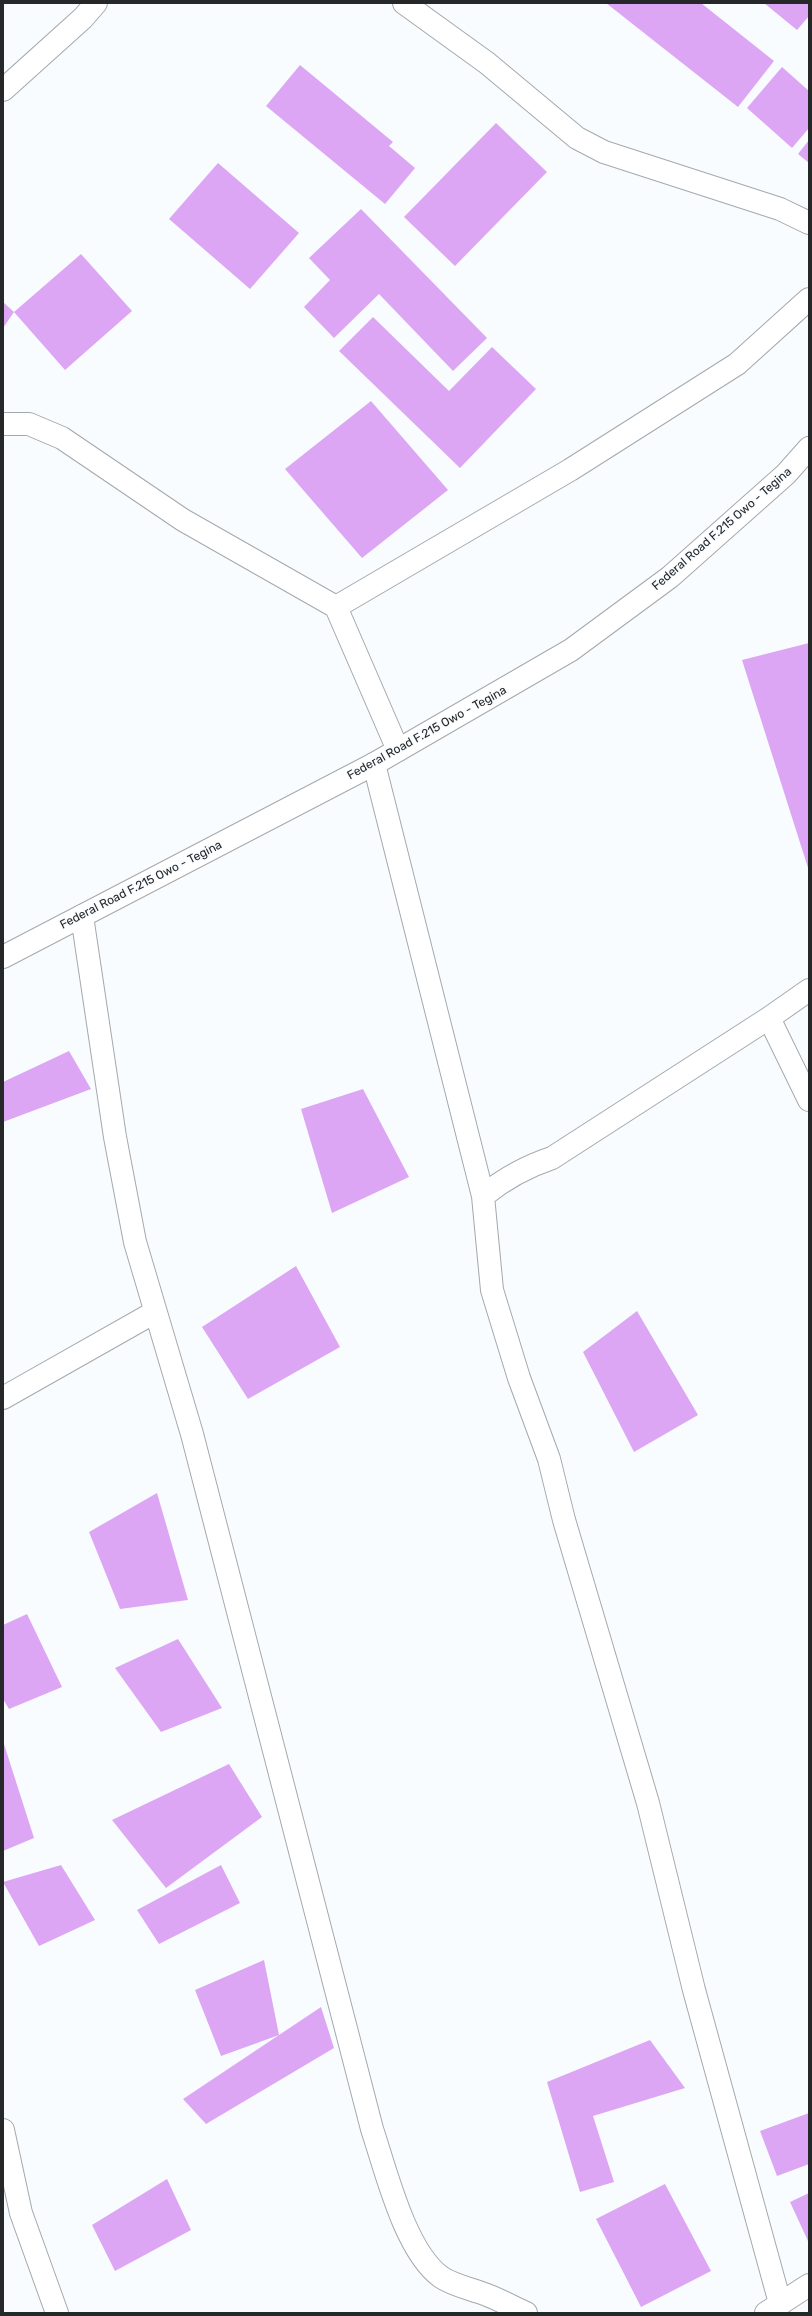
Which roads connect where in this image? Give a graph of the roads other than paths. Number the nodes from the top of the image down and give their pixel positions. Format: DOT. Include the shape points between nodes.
graph roads {
  1 [pos="96,3"];
  2 [pos="404,3"];
  3 [pos="3,90"];
  4 [pos="809,223"];
  5 [pos="809,299"];
  6 [pos="3,424"];
  7 [pos="809,448"];
  8 [pos="336,606"];
  9 [pos="398,750"];
  10 [pos="374,764"];
  11 [pos="82,916"];
  12 [pos="3,957"];
  13 [pos="809,990"];
  14 [pos="769,1018"];
  15 [pos="809,1100"];
  16 [pos="483,1196"];
  17 [pos="155,1312"];
  18 [pos="3,1398"];
  19 [pos="3,2130"];
  20 [pos="809,2285"];
  21 [pos="773,2308"];
  22 [pos="57,2313"];
  23 [pos="526,2313"];
  1 -- 3 [label="street" via="83,18"];
  2 -- 4 [label="street" via="486,63 577,138 604,152 780,209"];
  5 -- 8 [label="street" via="737,364 570,470"];
  6 -- 8 [label="street" via="29,424 62,438 183,520"];
  7 -- 9 [label="street, Federal Road F.215 Owo - Tegina" via="786,474 670,577 608,623 571,650"];
  8 -- 9 [label="street"];
  9 -- 10 [label="street, Federal Road F.215 Owo - Tegina"];
  10 -- 11 [label="street, Federal Road F.215 Owo - Tegina"];
  10 -- 16 [label="street"];
  11 -- 12 [label="street, Federal Road F.215 Owo - Tegina"];
  11 -- 17 [label="street" via="115,1137 135,1242"];
  13 -- 14 [label="street"];
  14 -- 15 [label="street"];
  14 -- 16 [label="street" via="552,1158 520,1170"];
  16 -- 21 [label="street" via="492,1290 519,1378 548,1459 648,1803"];
  17 -- 18 [label="street"];
  17 -- 23 [label="street" via="192,1434 372,2129 399,2209 412,2240 427,2265 437,2274"];
  19 -- 22 [label="street" via="20,2213"];
  20 -- 21 [label="street"];
}
